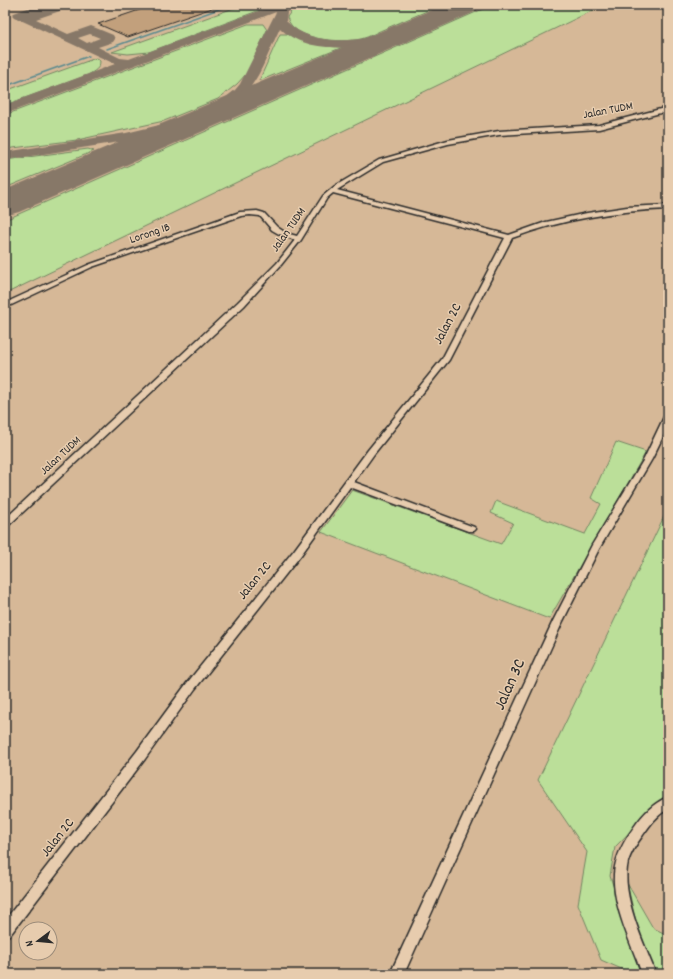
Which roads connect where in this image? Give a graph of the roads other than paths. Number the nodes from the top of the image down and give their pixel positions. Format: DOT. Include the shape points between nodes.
graph roads {
  1 [pos="668,110"];
  2 [pos="332,191"];
  3 [pos="668,207"];
  4 [pos="509,237"];
  5 [pos="299,239"];
  6 [pos="5,306"];
  7 [pos="668,417"];
  8 [pos="348,483"];
  9 [pos="6,525"];
  10 [pos="471,529"];
  11 [pos="668,803"];
  12 [pos="5,930"];
  13 [pos="397,974"];
  14 [pos="649,974"];
  1 -- 2 [label="street, Jalan TUDM" via="607,126 499,133 442,144 381,161"];
  2 -- 4 [label="street"];
  2 -- 5 [label="street, Jalan TUDM" via="325,197"];
  3 -- 4 [label="street" via="622,208 593,213"];
  4 -- 8 [label="street, Jalan 2C" via="445,360"];
  5 -- 6 [label="street, Lorong 1B" via="280,232 260,213 240,214 90,266"];
  5 -- 9 [label="street, Jalan TUDM" via="241,304"];
  7 -- 13 [label="street, Jalan 3C" via="648,459 595,548 558,621"];
  8 -- 10 [label="street"];
  8 -- 12 [label="street, Jalan 2C" via="293,558 191,686 141,755"];
  11 -- 14 [label="street" via="652,813 631,839 620,866 620,887 624,904"];
}
